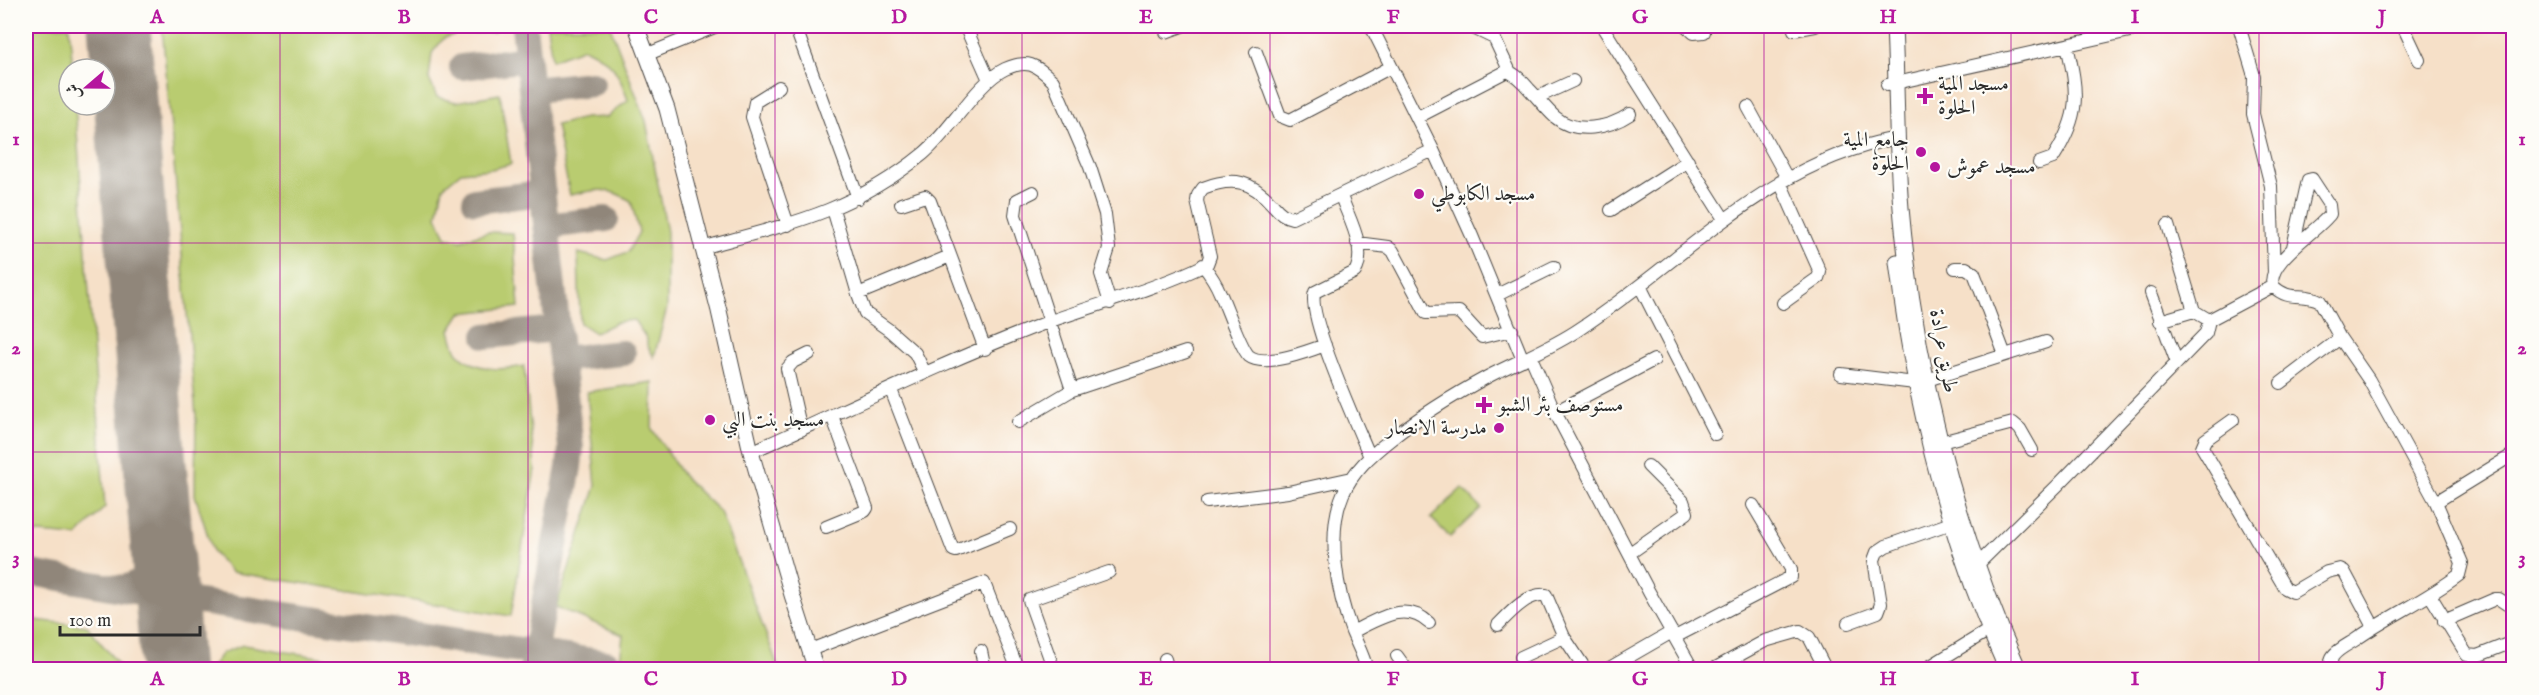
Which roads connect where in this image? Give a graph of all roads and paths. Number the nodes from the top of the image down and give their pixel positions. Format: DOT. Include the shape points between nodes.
graph roads {
  1 [pos="636,26"];
  2 [pos="717,26"];
  3 [pos="795,26"];
  4 [pos="965,26"];
  5 [pos="1182,26"];
  6 [pos="1371,26"];
  7 [pos="1469,26"];
  8 [pos="1602,26"];
  9 [pos="1686,26"];
  10 [pos="1815,26"];
  11 [pos="1886,26"];
  12 [pos="1894,26"];
  13 [pos="2152,26"];
  14 [pos="2239,26"];
  15 [pos="2403,26"];
  16 [pos="1794,30"];
  17 [pos="1166,32"];
  18 [pos="1704,32"];
  19 [pos="2067,45"];
  20 [pos="1256,52"];
  21 [pos="648,54"];
  22 [pos="2419,60"];
  23 [pos="1391,67"];
  24 [pos="1510,72"];
  25 [pos="989,80"];
  26 [pos="1573,81"];
  27 [pos="1892,84"];
  28 [pos="779,87"];
  29 [pos="1538,97"];
  30 [pos="1748,107"];
  31 [pos="1630,114"];
  32 [pos="1418,117"];
  33 [pos="1893,139"];
  34 [pos="1433,150"];
  35 [pos="1688,161"];
  36 [pos="2039,163"];
  37 [pos="1784,180"];
  38 [pos="1033,192"];
  39 [pos="1341,196"];
  40 [pos="858,198"];
  41 [pos="901,204"];
  42 [pos="833,209"];
  43 [pos="1611,210"];
  44 [pos="1724,219"];
  45 [pos="788,225"];
  46 [pos="2168,225"];
  47 [pos="1357,243"];
  48 [pos="701,248"];
  49 [pos="2293,248"];
  50 [pos="950,256"];
  51 [pos="1203,266"];
  52 [pos="1554,267"];
  53 [pos="1955,268"];
  54 [pos="2274,273"];
  55 [pos="1640,286"];
  56 [pos="2273,286"];
  57 [pos="2151,293"];
  58 [pos="858,294"];
  59 [pos="1497,295"];
  60 [pos="1110,303"];
  61 [pos="1783,303"];
  62 [pos="2194,310"];
  63 [pos="2209,320"];
  64 [pos="2160,321"];
  65 [pos="1049,322"];
  66 [pos="1512,330"];
  67 [pos="2340,338"];
  68 [pos="2046,342"];
  69 [pos="1325,345"];
  70 [pos="984,349"];
  71 [pos="1186,352"];
  72 [pos="809,354"];
  73 [pos="2005,355"];
  74 [pos="1527,359"];
  75 [pos="1654,360"];
  76 [pos="2177,363"];
  77 [pos="925,373"];
  78 [pos="1841,374"];
  79 [pos="1921,382"];
  80 [pos="2281,383"];
  81 [pos="891,390"];
  82 [pos="1072,390"];
  83 [pos="1555,412"];
  84 [pos="832,416"];
  85 [pos="2233,420"];
  86 [pos="1018,422"];
  87 [pos="801,430"];
  88 [pos="1715,434"];
  89 [pos="1941,442"];
  90 [pos="2032,450"];
  91 [pos="752,452"];
  92 [pos="2514,454"];
  93 [pos="1370,458"];
  94 [pos="1648,465"];
  95 [pos="1352,478"];
  96 [pos="1207,502"];
  97 [pos="2436,502"];
  98 [pos="1753,504"];
  99 [pos="1951,523"];
  100 [pos="826,527"];
  101 [pos="1010,529"];
  102 [pos="1630,553"];
  103 [pos="1978,564"];
  104 [pos="1109,572"];
  105 [pos="2430,595"];
  106 [pos="2514,609"];
  107 [pos="2445,621"];
  108 [pos="1430,623"];
  109 [pos="1848,623"];
  110 [pos="1498,625"];
  111 [pos="2374,627"];
  112 [pos="1989,630"];
  113 [pos="1352,632"];
  114 [pos="1673,634"];
  115 [pos="1564,637"];
  116 [pos="2505,645"];
  117 [pos="810,650"];
  118 [pos="981,651"];
  119 [pos="1397,656"];
  120 [pos="1521,657"];
  121 [pos="1825,668"];
  122 [pos="816,669"];
  123 [pos="985,669"];
  124 [pos="1018,669"];
  125 [pos="1054,669"];
  126 [pos="1367,669"];
  127 [pos="1407,669"];
  128 [pos="1586,669"];
  129 [pos="1606,669"];
  130 [pos="1693,669"];
  131 [pos="1712,669"];
  132 [pos="1924,669"];
  133 [pos="2007,669"];
  134 [pos="2019,669"];
  135 [pos="2332,669"];
  1 -- 21 [label="main road"];
  2 -- 21 [label="street"];
  3 -- 40 [label="street"];
  4 -- 25 [label="street"];
  5 -- 17 [label="street"];
  6 -- 23 [label="street"];
  7 -- 24 [label="street" via="1494,38"];
  8 -- 35 [label="street"];
  9 -- 18 [label="street" via="1694,33"];
  10 -- 16 [label="street"];
  11 -- 27 [label="main road, طريق عرادة"];
  12 -- 27 [label="main road, طريق عرادة"];
  13 -- 19 [label="street"];
  14 -- 54 [label="street" via="2254,76 2253,114 2271,186"];
  15 -- 22 [label="street"];
  19 -- 27 [label="street"];
  19 -- 36 [label="street" via="2076,84 2074,111 2053,158"];
  20 -- 23 [label="street" via="1280,116 1290,120"];
  21 -- 48 [label="main road" via="667,109"];
  23 -- 32 [label="street"];
  24 -- 29 [label="street"];
  24 -- 32 [label="street"];
  25 -- 40 [label="street" via="924,154"];
  25 -- 60 [label="street" via="1004,69 1028,63 1053,81 1090,167 1105,214 1109,248 1101,274"];
  26 -- 29 [label="street"];
  27 -- 33 [label="main road, طريق عرادة"];
  28 -- 45 [label="street" via="755,102 752,117"];
  29 -- 31 [label="street" via="1555,117 1572,126 1595,127"];
  30 -- 37 [label="street"];
  32 -- 34 [label="street"];
  33 -- 37 [label="street" via="1826,159"];
  33 -- 79 [label="main road, طريق عرادة" via="1894,232"];
  34 -- 39 [label="street"];
  34 -- 59 [label="street"];
  35 -- 43 [label="street"];
  35 -- 44 [label="street"];
  37 -- 44 [label="street"];
  37 -- 61 [label="street" via="1820,275"];
  38 -- 65 [label="street" via="1017,200 1014,208"];
  39 -- 47 [label="street"];
  39 -- 51 [label="street" via="1289,218 1248,183 1203,188 1197,201 1210,259"];
  40 -- 42 [label="street"];
  41 -- 50 [label="street" via="927,197"];
  42 -- 45 [label="street"];
  42 -- 58 [label="street"];
  44 -- 55 [label="street"];
  45 -- 48 [label="street"];
  46 -- 62 [label="street"];
  47 -- 66 [label="street" via="1393,251 1426,313 1460,312 1482,337"];
  47 -- 69 [label="street" via="1361,258 1355,272 1315,292 1313,297"];
  48 -- 91 [label="main road"];
  49 -- 49 [label="street" via="2330,214 2330,205 2312,178 2307,184"];
  49 -- 54 [label="street"];
  50 -- 58 [label="street"];
  50 -- 70 [label="street"];
  51 -- 60 [label="street"];
  51 -- 69 [label="street" via="1220,291 1250,356 1277,358"];
  52 -- 59 [label="street"];
  53 -- 73 [label="street" via="1974,273"];
  54 -- 56 [label="street"];
  55 -- 74 [label="street"];
  55 -- 88 [label="street"];
  56 -- 63 [label="street"];
  56 -- 67 [label="street" via="2285,296 2320,301"];
  57 -- 64 [label="street"];
  58 -- 77 [label="street" via="865,313 915,354"];
  59 -- 66 [label="street"];
  60 -- 65 [label="street"];
  62 -- 63 [label="street"];
  62 -- 64 [label="street"];
  63 -- 76 [label="street" via="2206,333"];
  64 -- 76 [label="street"];
  65 -- 70 [label="street"];
  65 -- 82 [label="street"];
  66 -- 74 [label="street"];
  67 -- 80 [label="street"];
  67 -- 97 [label="street" via="2370,380"];
  68 -- 73 [label="street"];
  69 -- 93 [label="street"];
  70 -- 77 [label="street"];
  71 -- 82 [label="street"];
  72 -- 87 [label="street" via="787,369"];
  73 -- 79 [label="street"];
  74 -- 83 [label="street"];
  74 -- 93 [label="street" via="1430,410"];
  75 -- 83 [label="street"];
  76 -- 103 [label="street"];
  77 -- 81 [label="street"];
  78 -- 79 [label="street"];
  79 -- 89 [label="main road, طريق عرادة"];
  79 -- 99 [label="main road, طريق عرادة" via="1934,465"];
  81 -- 84 [label="street"];
  81 -- 101 [label="street" via="953,550"];
  82 -- 86 [label="street"];
  83 -- 102 [label="street"];
  84 -- 87 [label="street"];
  84 -- 100 [label="street" via="867,508"];
  85 -- 111 [label="street" via="2205,440 2202,447 2285,588 2293,592 2327,572 2340,569"];
  87 -- 91 [label="street"];
  89 -- 90 [label="street" via="2013,423"];
  89 -- 103 [label="main road, طريق عرادة"];
  91 -- 117 [label="main road"];
  92 -- 97 [label="street"];
  93 -- 95 [label="street"];
  94 -- 102 [label="street" via="1683,501 1687,513"];
  95 -- 96 [label="street" via="1288,492"];
  95 -- 113 [label="street" via="1340,501 1335,544 1340,593"];
  97 -- 105 [label="street" via="2462,570"];
  98 -- 114 [label="street" via="1791,569 1791,577"];
  99 -- 109 [label="street" via="1877,552 1874,560 1881,604 1878,612"];
  99 -- 112 [label="main road, طريق عرادة"];
  102 -- 114 [label="street"];
  103 -- 134 [label="main road, طريق عرادة"];
  104 -- 125 [label="street" via="1029,600"];
  105 -- 107 [label="street"];
  105 -- 111 [label="street"];
  106 -- 107 [label="street" via="2494,599"];
  107 -- 116 [label="street" via="2463,652 2472,657"];
  108 -- 113 [label="street" via="1414,612 1402,612"];
  110 -- 115 [label="street" via="1516,608 1543,594 1548,597"];
  111 -- 135 [label="street" via="2332,656"];
  112 -- 132 [label="street"];
  112 -- 133 [label="main road, طريق عرادة"];
  113 -- 126 [label="street"];
  114 -- 129 [label="street"];
  114 -- 130 [label="street"];
  115 -- 120 [label="street"];
  115 -- 128 [label="street"];
  117 -- 122 [label="main road"];
  117 -- 124 [label="street" via="984,583"];
  118 -- 123 [label="street"];
  119 -- 127 [label="street"];
  121 -- 131 [label="street" via="1809,637 1800,631 1765,641"];
}
